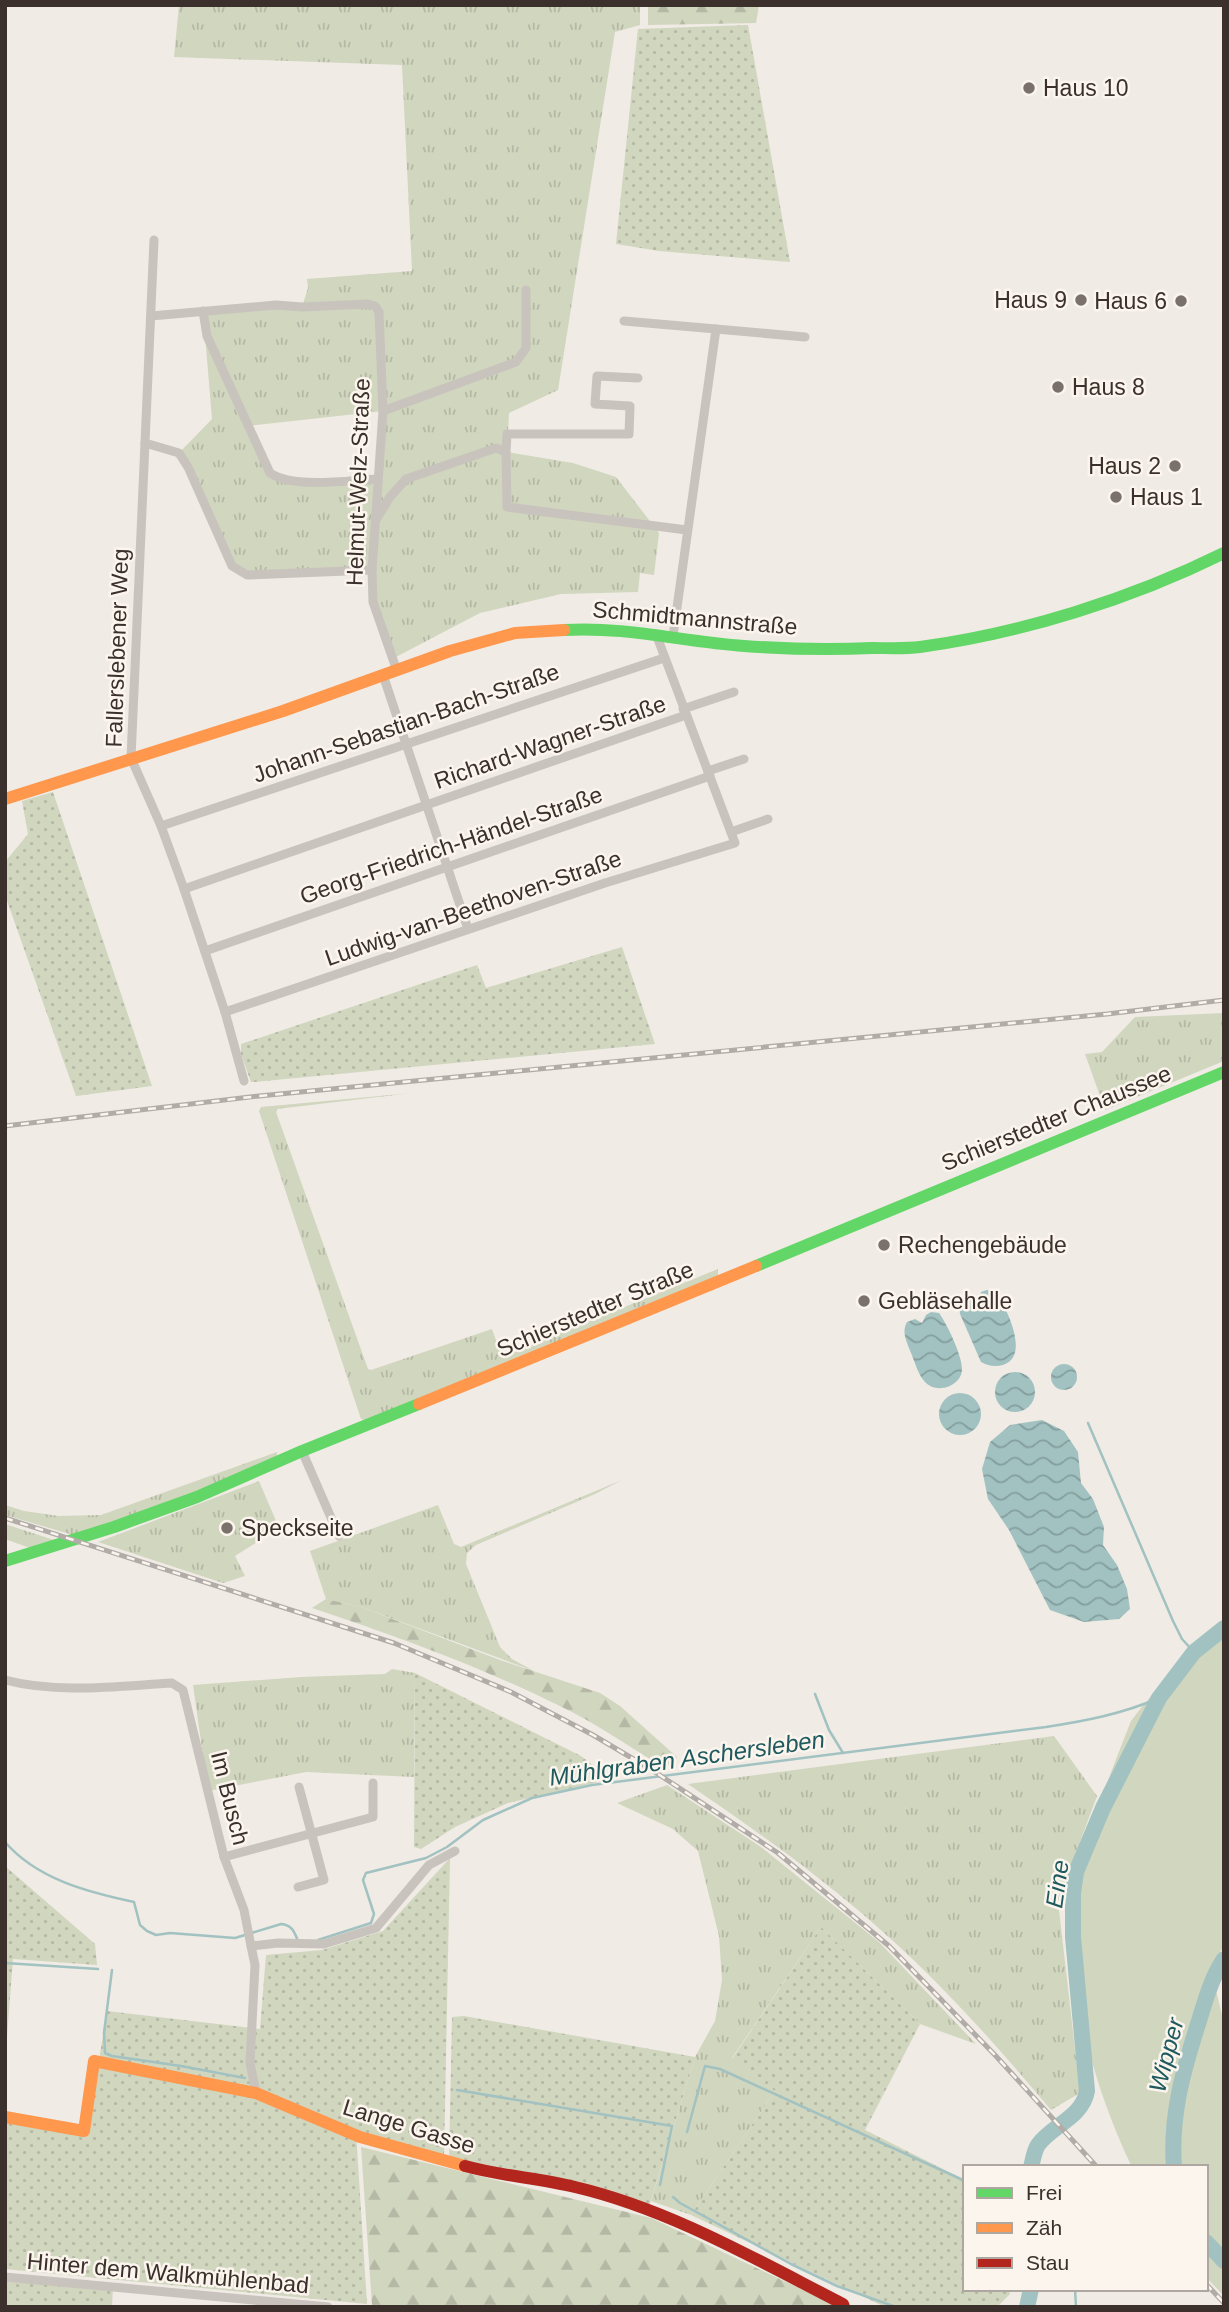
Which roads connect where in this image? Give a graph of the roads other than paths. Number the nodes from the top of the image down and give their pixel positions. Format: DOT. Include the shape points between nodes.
graph roads {
  1 [pos="154,240"];
  2 [pos="526,290"];
  3 [pos="203,311"];
  4 [pos="151,316"];
  5 [pos="624,321"];
  6 [pos="716,329"];
  7 [pos="805,337"];
  8 [pos="638,378"];
  9 [pos="383,411"];
  10 [pos="145,443"];
  11 [pos="506,452"];
  12 [pos="378,479"];
  13 [pos="375,523"];
  14 [pos="687,530"];
  15 [pos="1224,553"];
  16 [pos="372,570"];
  17 [pos="656,634"];
  18 [pos="673,636"];
  19 [pos="664,658"];
  20 [pos="397,671"];
  21 [pos="383,676"];
  22 [pos="734,692"];
  23 [pos="684,712"];
  24 [pos="405,743"];
  25 [pos="131,758"];
  26 [pos="744,759"];
  27 [pos="709,774"];
  28 [pos="5,799"];
  29 [pos="427,806"];
  30 [pos="768,819"];
  31 [pos="161,826"];
  32 [pos="731,832"];
  33 [pos="447,866"];
  34 [pos="184,889"];
  35 [pos="468,929"];
  36 [pos="205,951"];
  37 [pos="225,1012"];
  38 [pos="1224,1072"];
  39 [pos="244,1080"];
  40 [pos="904,1203"];
  41 [pos="302,1451"];
  42 [pos="339,1536"];
  43 [pos="5,1561"];
  44 [pos="5,1680"];
  45 [pos="373,1783"];
  46 [pos="299,1787"];
  47 [pos="312,1834"];
  48 [pos="456,1851"];
  49 [pos="224,1857"];
  50 [pos="298,1887"];
  51 [pos="250,1939"];
  52 [pos="256,2093"];
  53 [pos="5,2117"];
  54 [pos="5,2277"];
  55 [pos="843,2306"];
  56 [pos="328,2307"];
  1 -- 4 [label="street, Fallerslebener Weg"];
  2 -- 9 [label="street" via="526,348 516,362"];
  3 -- 4 [label="street, Helmut-Welz-Straße"];
  3 -- 9 [label="street, Helmut-Welz-Straße" via="276,305 375,306 379,312"];
  3 -- 12 [label="street" via="207,336 270,473 294,481"];
  4 -- 10 [label="street, Fallerslebener Weg"];
  5 -- 6 [label="street"];
  6 -- 7 [label="street"];
  6 -- 14 [label="street"];
  8 -- 11 [label="street" via="597,376 595,404 630,406 629,434 507,434"];
  9 -- 12 [label="street, Helmut-Welz-Straße"];
  10 -- 16 [label="street" via="179,453 232,566 247,575"];
  10 -- 25 [label="street, Fallerslebener Weg"];
  11 -- 13 [label="street" via="496,449 406,480"];
  11 -- 14 [label="street" via="507,507"];
  12 -- 13 [label="street, Helmut-Welz-Straße"];
  13 -- 16 [label="street, Helmut-Welz-Straße"];
  14 -- 18 [label="street"];
  15 -- 18 [label="street, Schmidtmannstraße" via="1173,578 1064,614 989,635 917,647 821,650 741,646"];
  16 -- 20 [label="street, Helmut-Welz-Straße" via="373,602"];
  17 -- 18 [label="street, Schmidtmannstraße"];
  17 -- 19 [label="street"];
  17 -- 20 [label="street, Schmidtmannstraße" via="592,628 516,633"];
  19 -- 23 [label="street"];
  19 -- 24 [label="street, Johann-Sebastian-Bach-Straße"];
  20 -- 21 [label="street, Schmidtmannstraße"];
  21 -- 24 [label="street, Richard-Wagner-Straße"];
  21 -- 25 [label="street, Schmidtmannstraße"];
  22 -- 23 [label="street, Richard-Wagner-Straße"];
  23 -- 27 [label="street"];
  23 -- 29 [label="street, Richard-Wagner-Straße"];
  24 -- 29 [label="street, Richard-Wagner-Straße"];
  24 -- 31 [label="street, Johann-Sebastian-Bach-Straße"];
  25 -- 28 [label="street, Schmidtmannstraße"];
  25 -- 31 [label="street, Fallerslebener Weg"];
  26 -- 27 [label="street, Georg-Friedrich-Händel-Straße"];
  27 -- 32 [label="street"];
  27 -- 33 [label="street, Georg-Friedrich-Händel-Straße"];
  29 -- 33 [label="street, Richard-Wagner-Straße"];
  29 -- 34 [label="street, Richard-Wagner-Straße"];
  30 -- 32 [label="street"];
  31 -- 34 [label="street, Fallerslebener Weg"];
  32 -- 35 [label="street, Ludwig-van-Beethoven-Straße" via="735,843"];
  33 -- 35 [label="street, Richard-Wagner-Straße"];
  33 -- 36 [label="street, Georg-Friedrich-Händel-Straße"];
  34 -- 36 [label="street, Fallerslebener Weg"];
  35 -- 37 [label="street, Ludwig-van-Beethoven-Straße"];
  36 -- 37 [label="street, Fallerslebener Weg"];
  37 -- 39 [label="street, Fallerslebener Weg"];
  38 -- 40 [label="street, Schierstedter Chaussee"];
  40 -- 41 [label="street, Schierstedter Straße"];
  41 -- 42 [label="street"];
  41 -- 43 [label="street, Schierstedter Straße" via="197,1497"];
  44 -- 49 [label="street, Im Busch" via="23,1685 92,1687 172,1683 183,1689"];
  45 -- 47 [label="street" via="373,1817"];
  46 -- 47 [label="street"];
  47 -- 49 [label="street"];
  47 -- 50 [label="street" via="324,1880"];
  48 -- 51 [label="street" via="429,1866 376,1928 324,1944"];
  49 -- 51 [label="street, Im Busch"];
  51 -- 52 [label="street, Im Busch" via="254,1965 250,2063"];
  52 -- 53 [label="street, Lange Gasse" via="94,2061 84,2130"];
  52 -- 55 [label="street, Lange Gasse" via="360,2137 494,2174 575,2187 648,2210"];
  54 -- 56 [label="street, Hinter dem Walkmühlenbad"];
}
